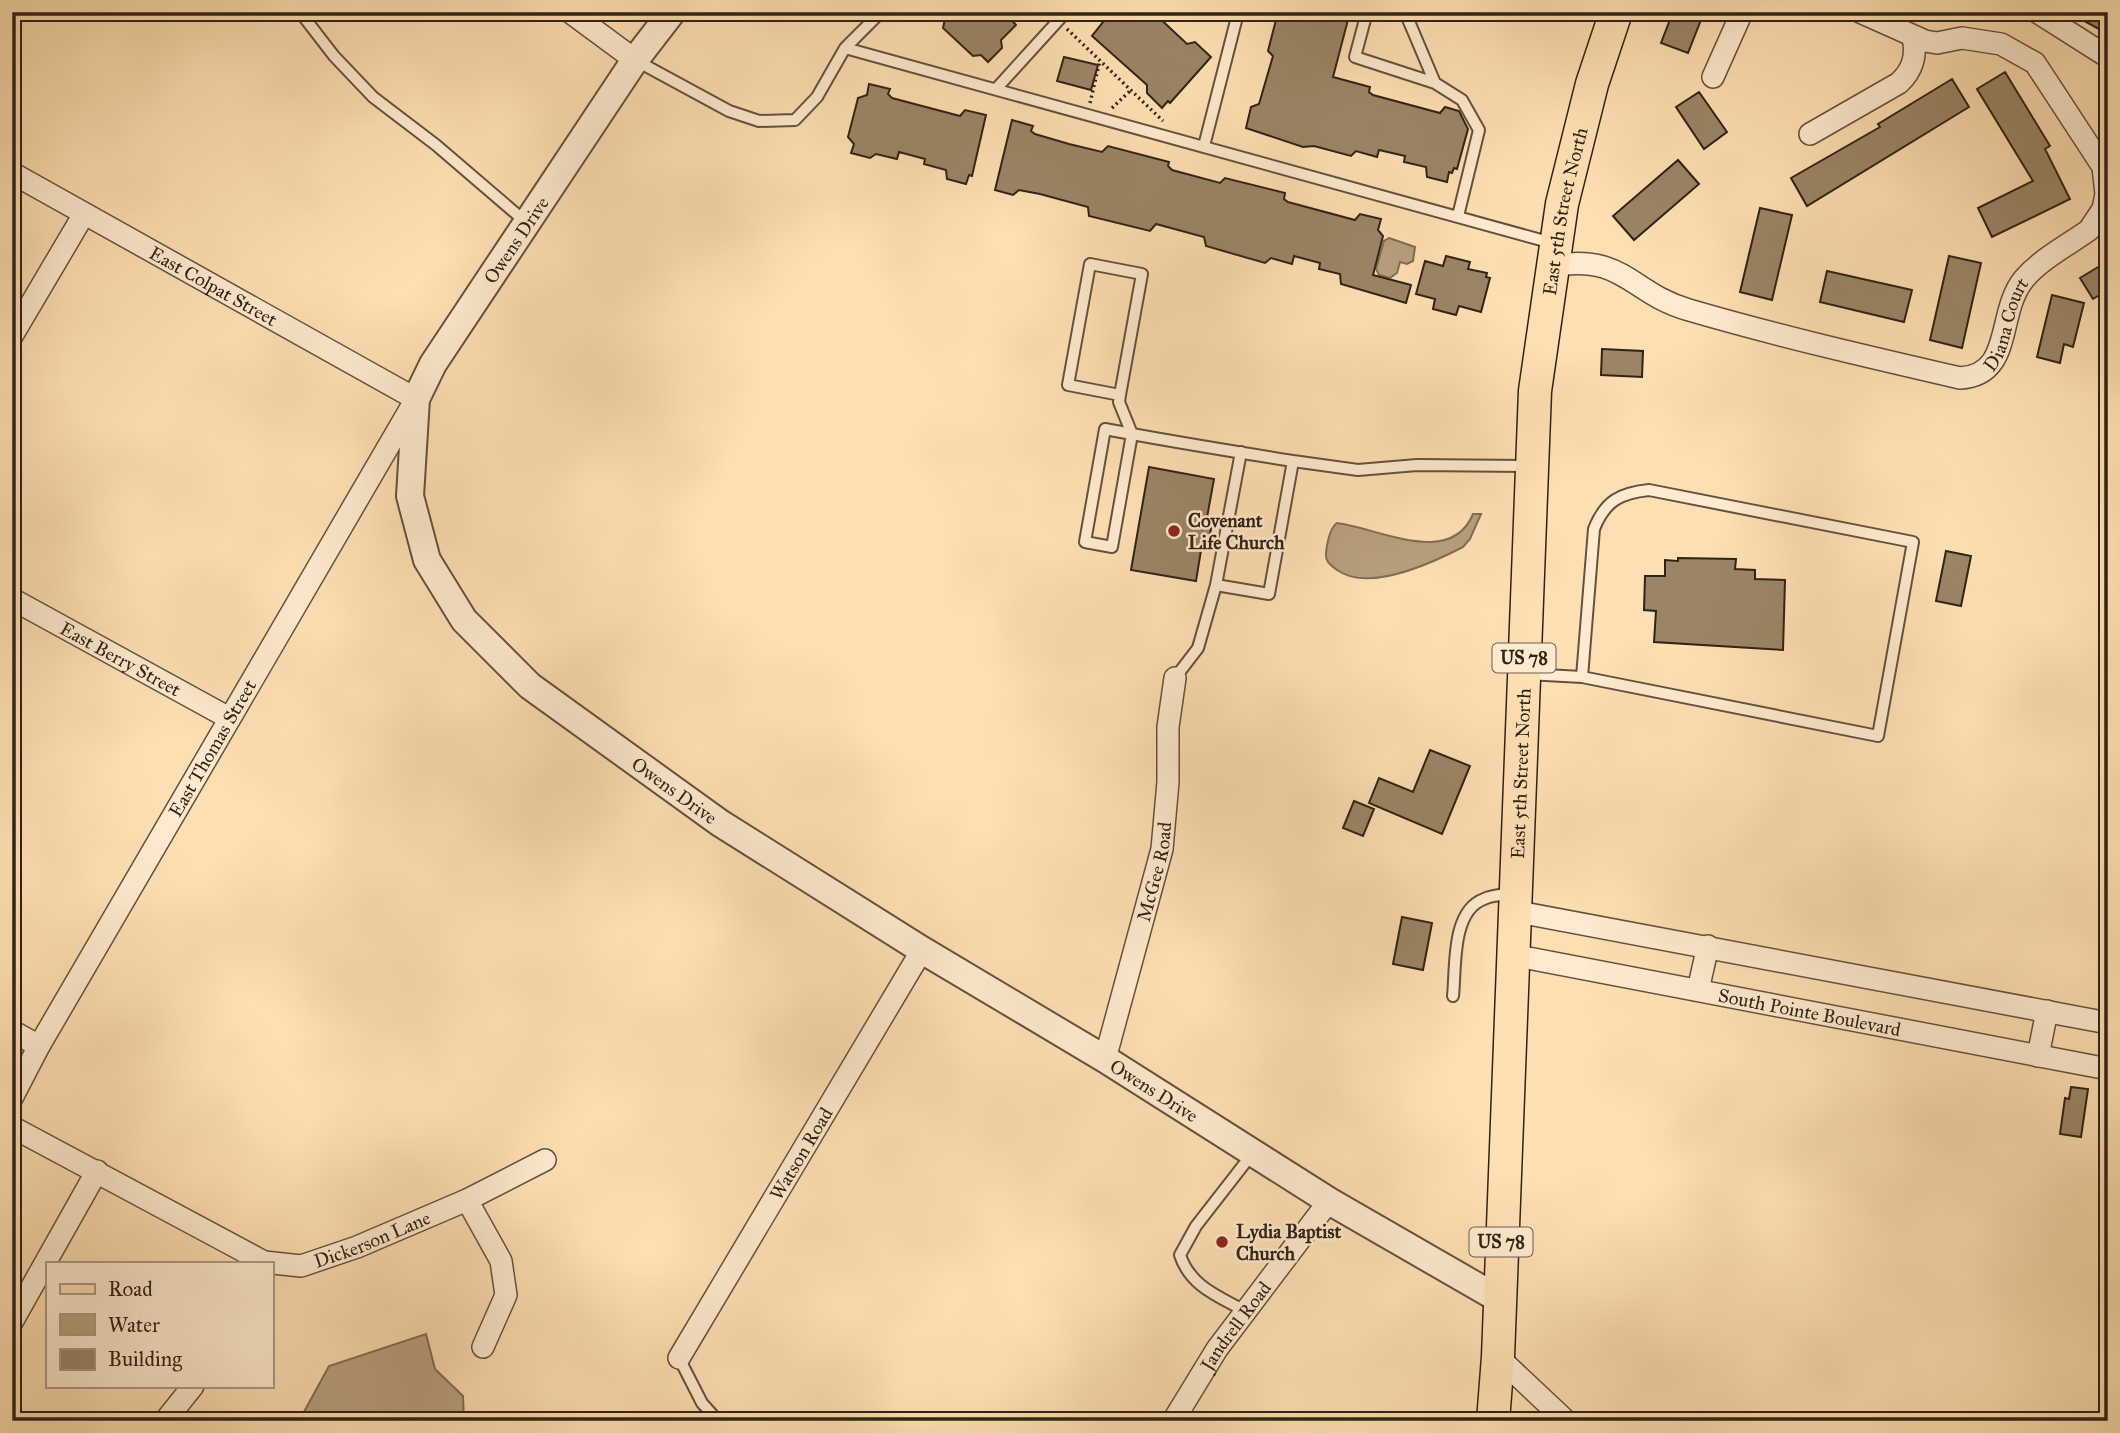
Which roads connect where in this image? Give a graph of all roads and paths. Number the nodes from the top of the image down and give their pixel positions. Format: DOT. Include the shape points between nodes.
graph roads {
  1 [pos="300,12"];
  2 [pos="570,12"];
  3 [pos="672,12"];
  4 [pos="881,12"];
  5 [pos="1367,12"];
  6 [pos="1405,12"];
  7 [pos="1616,12"];
  8 [pos="1742,12"];
  9 [pos="1860,12"];
  10 [pos="2037,12"];
  11 [pos="1238,13"];
  12 [pos="1062,16"];
  13 [pos="1913,37"];
  14 [pos="845,48"];
  15 [pos="2108,57"];
  16 [pos="635,60"];
  17 [pos="1100,60"];
  18 [pos="1713,77"];
  19 [pos="1435,83"];
  20 [pos="996,89"];
  21 [pos="1131,90"];
  22 [pos="1087,114"];
  23 [pos="1102,118"];
  24 [pos="1810,134"];
  25 [pos="1182,140"];
  26 [pos="1204,146"];
  27 [pos="12,173"];
  28 [pos="84,214"];
  29 [pos="1458,216"];
  30 [pos="527,223"];
  31 [pos="1553,255"];
  32 [pos="12,336"];
  33 [pos="1120,395"];
  34 [pos="416,400"];
  35 [pos="1132,434"];
  36 [pos="1241,453"];
  37 [pos="1293,461"];
  38 [pos="1531,466"];
  39 [pos="1216,585"];
  40 [pos="12,599"];
  41 [pos="1524,674"];
  42 [pos="1581,677"];
  43 [pos="1175,678"];
  44 [pos="229,718"];
  45 [pos="1513,903"];
  46 [pos="1708,946"];
  47 [pos="922,950"];
  48 [pos="1512,955"];
  49 [pos="1698,990"];
  50 [pos="1453,996"];
  51 [pos="2047,1011"];
  52 [pos="2108,1023"];
  53 [pos="12,1031"];
  54 [pos="39,1046"];
  55 [pos="2038,1056"];
  56 [pos="1105,1059"];
  57 [pos="2108,1069"];
  58 [pos="12,1098"];
  59 [pos="12,1127"];
  60 [pos="1253,1153"];
  61 [pos="545,1160"];
  62 [pos="97,1171"];
  63 [pos="467,1200"];
  64 [pos="1329,1200"];
  65 [pos="261,1262"];
  66 [pos="273,1264"];
  67 [pos="1499,1299"];
  68 [pos="1245,1311"];
  69 [pos="12,1322"];
  70 [pos="483,1347"];
  71 [pos="1498,1357"];
  72 [pos="679,1358"];
  73 [pos="191,1388"];
  74 [pos="165,1421"];
  75 [pos="718,1421"];
  76 [pos="1173,1421"];
  77 [pos="1493,1421"];
  78 [pos="1566,1421"];
  1 -- 30 [label="lane" via="373,97"];
  2 -- 16 [label="street"];
  3 -- 16 [label="street, Owens Drive"];
  4 -- 14 [label="lane"];
  5 -- 19 [label="lane" via="1355,57"];
  6 -- 19 [label="lane"];
  7 -- 31 [label="main road, East 5th Street North / US 78" via="1576,143"];
  8 -- 18 [label="street"];
  9 -- 13 [label="street, Diana Court"];
  10 -- 15 [label="street"];
  11 -- 26 [label="lane"];
  12 -- 17 [label="path"];
  12 -- 20 [label="lane"];
  13 -- 24 [label="street" via="1915,57 1907,76"];
  13 -- 31 [label="street, Diana Court" via="1937,43 1962,38 2001,44 2035,64 2103,167 2106,179 2106,194 2089,230 2037,266 2016,291 1996,361 1981,374 1960,378 1685,309 1602,265"];
  14 -- 16 [label="lane" via="817,97 795,120 759,121 729,111"];
  14 -- 20 [label="lane"];
  16 -- 30 [label="street, Owens Drive"];
  17 -- 21 [label="path"];
  17 -- 22 [label="path"];
  19 -- 29 [label="lane" via="1462,100 1479,130"];
  20 -- 22 [label="lane"];
  21 -- 23 [label="path"];
  21 -- 25 [label="path"];
  22 -- 23 [label="lane"];
  23 -- 25 [label="lane"];
  25 -- 26 [label="lane"];
  26 -- 29 [label="lane"];
  27 -- 28 [label="street, East Colpat Street"];
  28 -- 32 [label="street"];
  28 -- 34 [label="street, East Colpat Street"];
  29 -- 31 [label="lane"];
  30 -- 34 [label="street, Owens Drive" via="433,364"];
  31 -- 38 [label="main road, East 5th Street North / US 78" via="1538,360"];
  33 -- 33 [label="lane" via="1142,274 1090,264 1068,385"];
  33 -- 35 [label="lane"];
  34 -- 44 [label="street, East Thomas Street"];
  34 -- 47 [label="street, Owens Drive" via="410,496 426,560 464,620 530,686 719,822"];
  35 -- 35 [label="lane" via="1105,429 1085,542 1112,547"];
  35 -- 36 [label="lane"];
  36 -- 37 [label="lane"];
  36 -- 39 [label="lane"];
  37 -- 38 [label="lane" via="1358,470 1417,465"];
  37 -- 39 [label="lane" via="1269,594"];
  38 -- 41 [label="main road, East 5th Street North / US 78"];
  39 -- 43 [label="lane" via="1198,649"];
  40 -- 44 [label="street, East Berry Street"];
  41 -- 42 [label="lane"];
  41 -- 45 [label="main road, East 5th Street North / US 78"];
  42 -- 42 [label="lane" via="1878,736 1913,542 1649,490 1613,499 1594,529"];
  43 -- 56 [label="street, McGee Road" via="1162,849"];
  44 -- 54 [label="street, East Thomas Street"];
  45 -- 46 [label="street"];
  45 -- 48 [label="main road, East 5th Street North / US 78"];
  45 -- 50 [label="lane" via="1482,899 1464,918"];
  46 -- 49 [label="street"];
  46 -- 51 [label="street"];
  47 -- 56 [label="street, Owens Drive"];
  47 -- 72 [label="street, Watson Road"];
  48 -- 49 [label="street, South Pointe Boulevard"];
  48 -- 67 [label="main road, East 5th Street North / US 78"];
  49 -- 55 [label="street, South Pointe Boulevard"];
  51 -- 52 [label="street"];
  51 -- 55 [label="street"];
  53 -- 54 [label="street"];
  54 -- 58 [label="street, East Thomas Street"];
  55 -- 57 [label="street, South Pointe Boulevard"];
  56 -- 60 [label="street, Owens Drive"];
  59 -- 62 [label="street, Dickerson Lane"];
  60 -- 64 [label="street, Owens Drive"];
  60 -- 68 [label="lane" via="1196,1226 1180,1255 1186,1273 1203,1288"];
  61 -- 63 [label="street, Dickerson Lane"];
  62 -- 65 [label="street, Dickerson Lane"];
  62 -- 69 [label="street"];
  63 -- 66 [label="street, Dickerson Lane" via="301,1266"];
  63 -- 70 [label="street" via="501,1261 506,1295"];
  64 -- 67 [label="street, Owens Drive"];
  64 -- 68 [label="street, Jandrell Road"];
  67 -- 71 [label="main road, East 5th Street North / US 78"];
  68 -- 76 [label="street, Jandrell Road"];
  71 -- 77 [label="main road, East 5th Street North / US 78"];
  71 -- 78 [label="street"];
  72 -- 75 [label="lane" via="702,1403"];
  73 -- 74 [label="street"];
}
